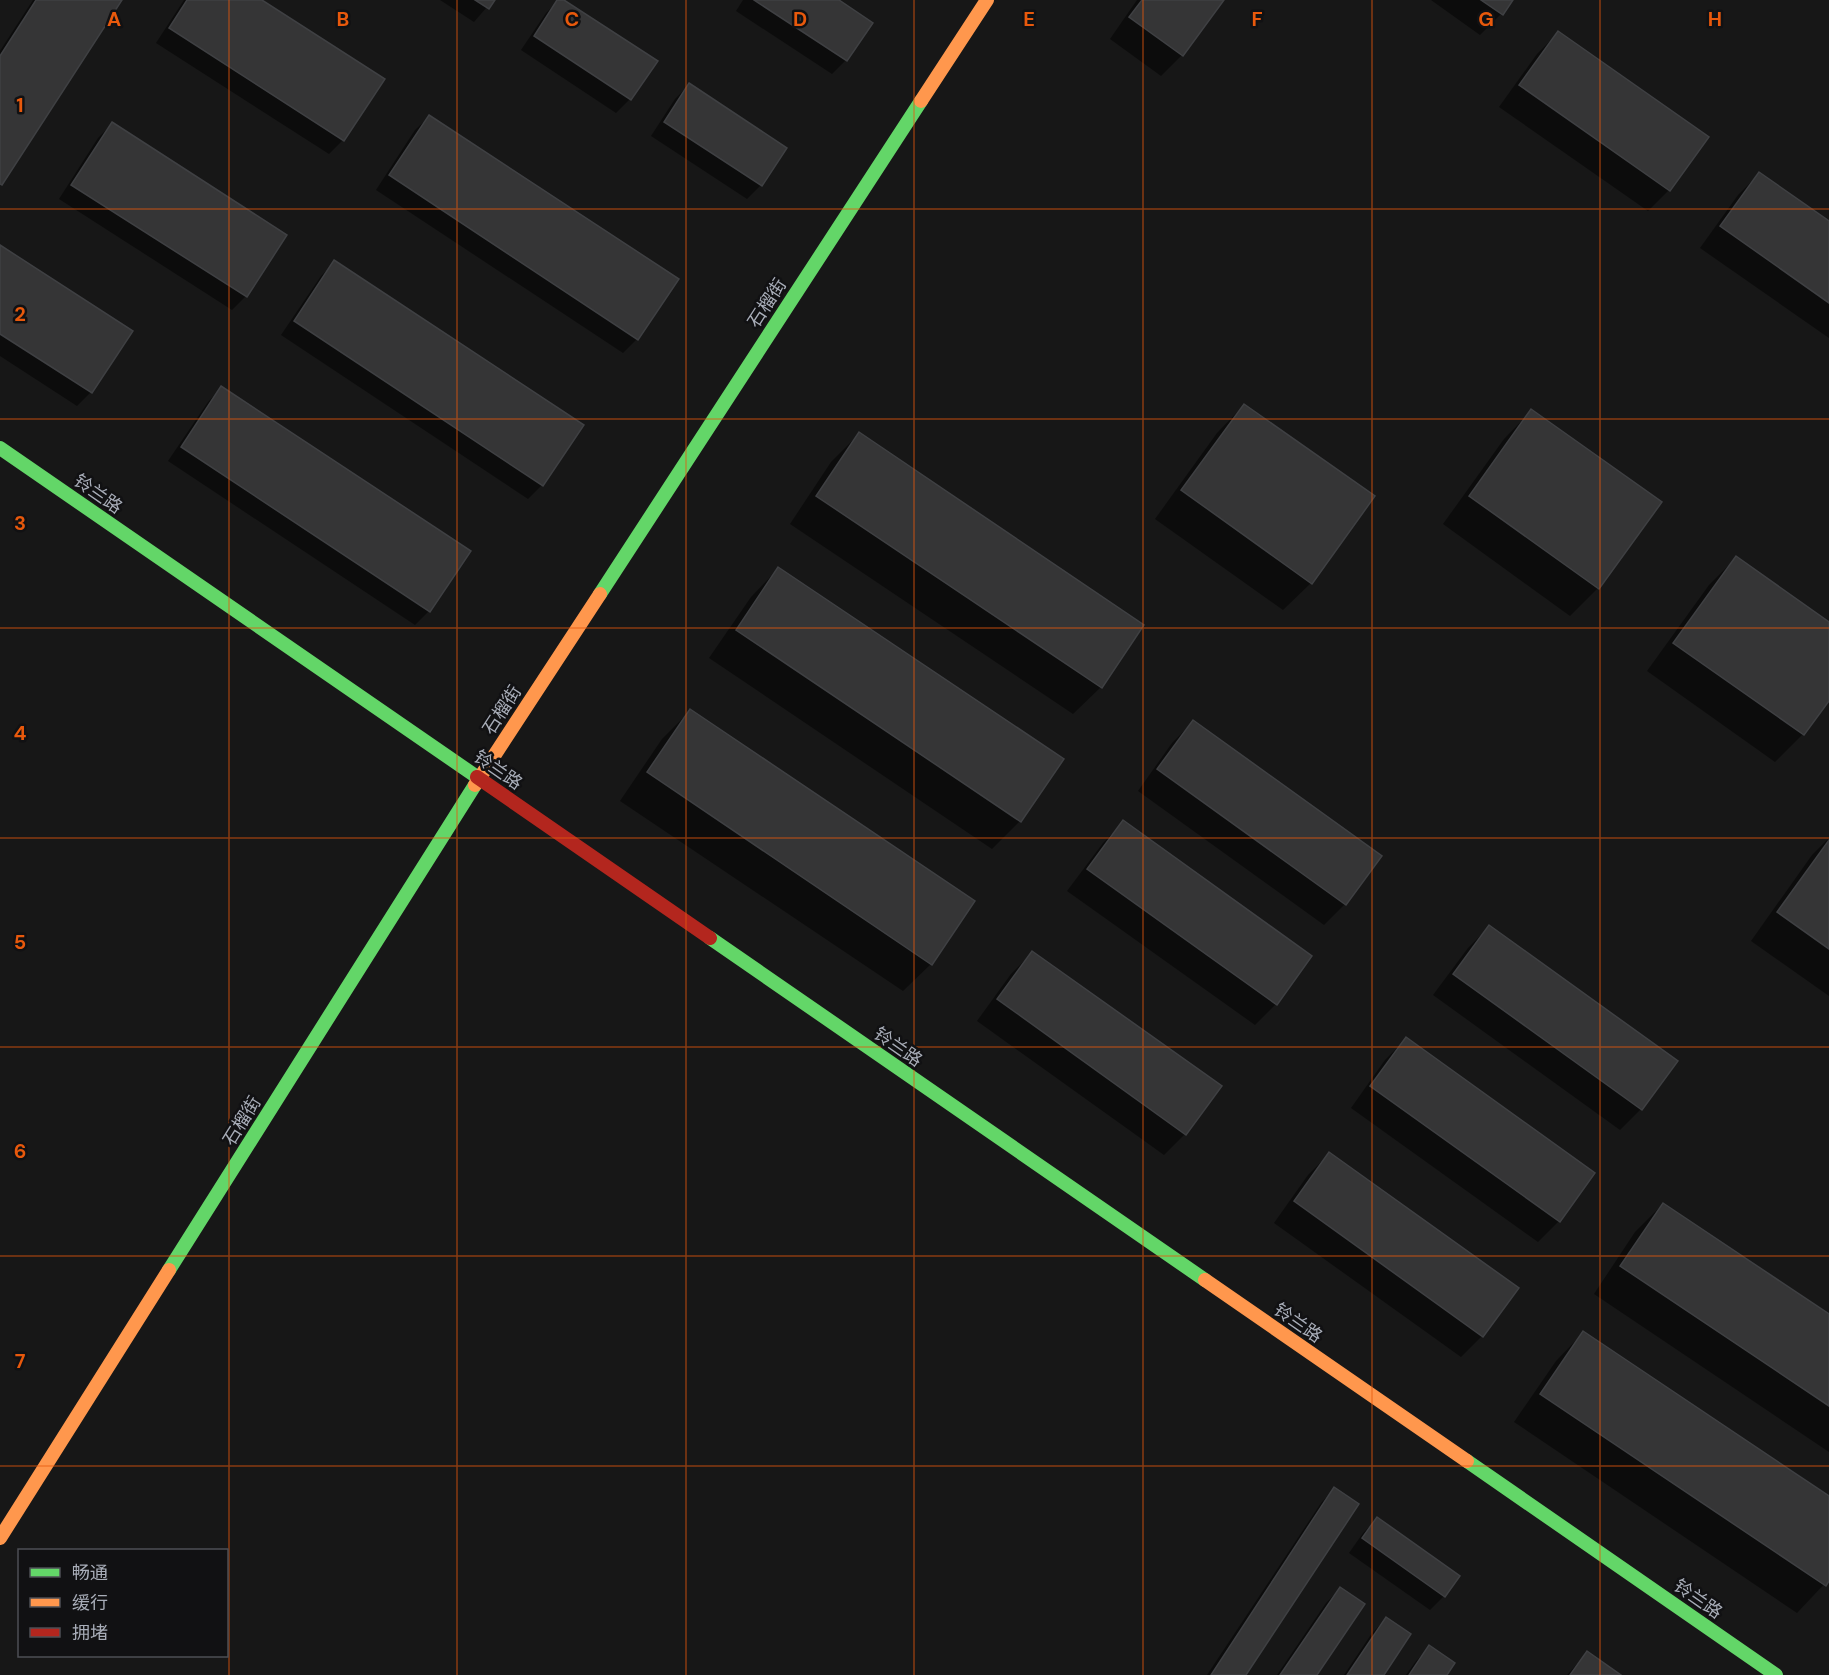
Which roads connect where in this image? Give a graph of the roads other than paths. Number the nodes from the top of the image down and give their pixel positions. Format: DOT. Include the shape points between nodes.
graph roads {
  1 [pos="987,0"];
  2 [pos="0,448"];
  3 [pos="479,779"];
  4 [pos="0,1538"];
  5 [pos="1776,1675"];
  1 -- 3 [label="street, 石榴街"];
  2 -- 3 [label="street, 铃兰路"];
  3 -- 4 [label="street, 石榴街"];
  3 -- 5 [label="street, 铃兰路"];
}
